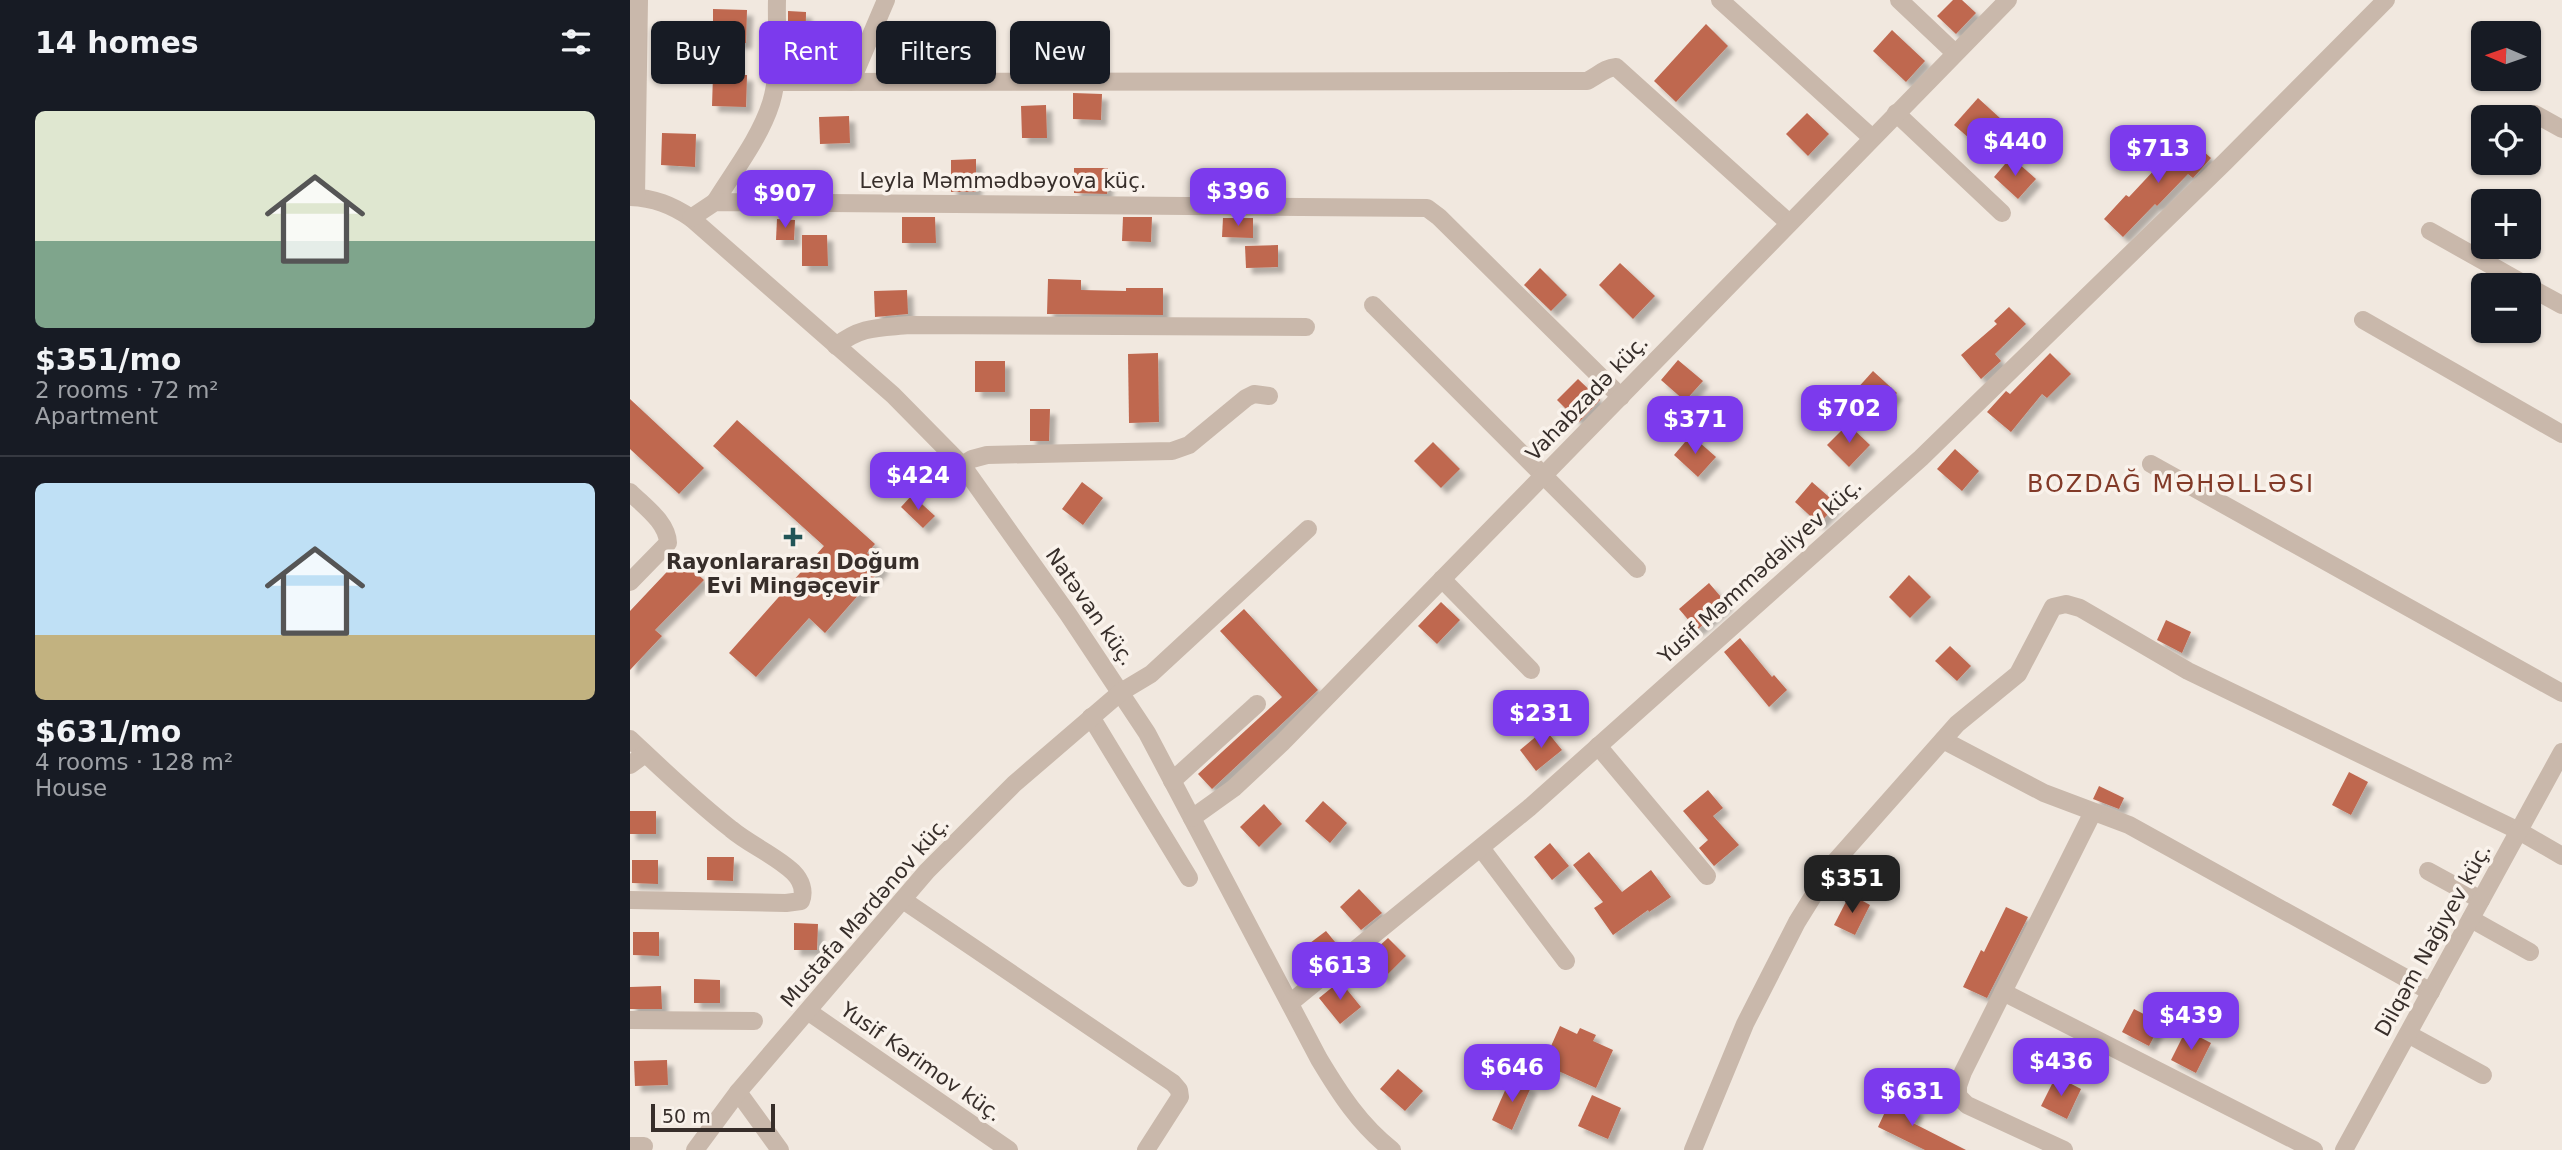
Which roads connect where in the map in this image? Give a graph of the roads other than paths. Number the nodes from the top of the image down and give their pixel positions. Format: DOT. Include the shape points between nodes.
graph roads {
  1 [pos="639,0"];
  2 [pos="777,0"];
  3 [pos="886,0"];
  4 [pos="1720,0"];
  5 [pos="1899,0"];
  6 [pos="2008,0"];
  7 [pos="2386,0"];
  8 [pos="776,21"];
  9 [pos="1955,53"];
  10 [pos="862,56"];
  11 [pos="862,82"];
  12 [pos="775,84"];
  13 [pos="1896,113"];
  14 [pos="2541,117"];
  15 [pos="2562,129"];
  16 [pos="1871,137"];
  17 [pos="633,197"];
  18 [pos="715,202"];
  19 [pos="2002,213"];
  20 [pos="691,218"];
  21 [pos="1788,222"];
  22 [pos="2430,231"];
  23 [pos="2505,273"];
  24 [pos="2541,293"];
  25 [pos="1373,305"];
  26 [pos="2562,305"];
  27 [pos="2363,320"];
  28 [pos="1306,327"];
  29 [pos="836,346"];
  30 [pos="1269,396"];
  31 [pos="1621,397"];
  32 [pos="2562,434"];
  33 [pos="2151,464"];
  34 [pos="962,465"];
  35 [pos="1543,476"];
  36 [pos="630,492"];
  37 [pos="1308,528"];
  38 [pos="1637,569"];
  39 [pos="1442,579"];
  40 [pos="630,582"];
  41 [pos="1531,670"];
  42 [pos="1121,692"];
  43 [pos="2562,693"];
  44 [pos="1257,704"];
  45 [pos="1091,717"];
  46 [pos="630,739"];
  47 [pos="1943,740"];
  48 [pos="1598,747"];
  49 [pos="2562,752"];
  50 [pos="645,754"];
  51 [pos="630,765"];
  52 [pos="1172,781"];
  53 [pos="2093,812"];
  54 [pos="1192,818"];
  55 [pos="2519,831"];
  56 [pos="1480,848"];
  57 [pos="2562,856"];
  58 [pos="2428,871"];
  59 [pos="1707,876"];
  60 [pos="1189,878"];
  61 [pos="630,900"];
  62 [pos="903,900"];
  63 [pos="2481,900"];
  64 [pos="2471,919"];
  65 [pos="2530,952"];
  66 [pos="1566,961"];
  67 [pos="2003,992"];
  68 [pos="2431,992"];
  69 [pos="1290,1003"];
  70 [pos="808,1012"];
  71 [pos="630,1020"];
  72 [pos="754,1021"];
  73 [pos="2407,1034"];
  74 [pos="2483,1075"];
  75 [pos="738,1092"];
  76 [pos="695,1150"];
  77 [pos="780,1150"];
  78 [pos="1009,1150"];
  79 [pos="1146,1150"];
  80 [pos="1392,1150"];
  81 [pos="1693,1150"];
  82 [pos="2064,1150"];
  83 [pos="2314,1150"];
  84 [pos="2344,1150"];
  1 -- 17 [label="street"];
  2 -- 8 [label="street"];
  3 -- 10 [label="street"];
  4 -- 16 [label="street"];
  5 -- 9 [label="street"];
  6 -- 9 [label="street, Vahabzadə küç."];
  7 -- 48 [label="street, Yusif Məmmədəliyev küç." via="1921,458"];
  9 -- 13 [label="street, Vahabzadə küç."];
  11 -- 21 [label="street" via="1587,81 1616,67"];
  12 -- 18 [label="street" via="763,122"];
  13 -- 16 [label="street, Vahabzadə küç."];
  13 -- 19 [label="street"];
  14 -- 15 [label="street"];
  16 -- 21 [label="street, Vahabzadə küç."];
  17 -- 20 [label="street, Natəvan küç." via="668,204"];
  18 -- 20 [label="street"];
  18 -- 31 [label="street, Leyla Məmmədbəyova küç." via="1427,208"];
  20 -- 29 [label="street, Natəvan küç."];
  21 -- 31 [label="street, Vahabzadə küç."];
  22 -- 23 [label="street"];
  24 -- 26 [label="street"];
  25 -- 35 [label="street"];
  27 -- 32 [label="street"];
  28 -- 29 [label="street" via="909,326 867,329 850,334"];
  29 -- 34 [label="street, Natəvan küç." via="893,395"];
  30 -- 34 [label="street" via="1246,398 1189,445 1172,451 987,455"];
  31 -- 35 [label="street, Vahabzadə küç."];
  33 -- 43 [label="street"];
  34 -- 42 [label="street, Natəvan küç."];
  35 -- 38 [label="street"];
  35 -- 39 [label="street, Vahabzadə küç."];
  36 -- 40 [label="street" via="668,532 668,543"];
  37 -- 42 [label="street, Mustafa Mərdənov küç." via="1152,674"];
  39 -- 41 [label="street"];
  39 -- 54 [label="street, Vahabzadə küç." via="1282,743 1234,788"];
  42 -- 45 [label="street, Mustafa Mərdənov küç."];
  42 -- 52 [label="street, Natəvan küç."];
  44 -- 52 [label="street"];
  45 -- 60 [label="street"];
  45 -- 62 [label="street, Mustafa Mərdənov küç." via="1014,784"];
  46 -- 50 [label="street"];
  47 -- 53 [label="street" via="2044,793"];
  47 -- 55 [label="street" via="2018,674 2053,607 2066,604 2188,671"];
  47 -- 81 [label="street" via="1833,864 1797,922 1745,1024"];
  48 -- 56 [label="street, Yusif Məmmədəliyev küç."];
  48 -- 59 [label="street"];
  49 -- 55 [label="street, Dilqəm Nağıyev küç."];
  50 -- 51 [label="street"];
  50 -- 61 [label="street" via="733,831 794,873 804,894 801,901 775,903"];
  52 -- 54 [label="street, Natəvan küç."];
  53 -- 67 [label="street"];
  53 -- 68 [label="street" via="2129,825"];
  54 -- 69 [label="street, Natəvan küç."];
  55 -- 57 [label="street"];
  55 -- 63 [label="street, Dilqəm Nağıyev küç."];
  56 -- 66 [label="street"];
  56 -- 69 [label="street, Yusif Məmmədəliyev küç."];
  58 -- 63 [label="street"];
  62 -- 70 [label="street, Mustafa Mərdənov küç."];
  62 -- 79 [label="street" via="1173,1083 1180,1097"];
  63 -- 64 [label="street, Dilqəm Nağıyev küç."];
  64 -- 65 [label="street"];
  64 -- 68 [label="street, Dilqəm Nağıyev küç."];
  67 -- 82 [label="street" via="1963,1072 1958,1096 1967,1105"];
  67 -- 83 [label="street"];
  68 -- 73 [label="street, Dilqəm Nağıyev küç."];
  69 -- 80 [label="street, Natəvan küç." via="1343,1099"];
  70 -- 75 [label="street, Mustafa Mərdənov küç."];
  70 -- 78 [label="street, Yusif Kərimov küç."];
  71 -- 72 [label="street"];
  73 -- 74 [label="street"];
  73 -- 84 [label="street, Dilqəm Nağıyev küç."];
  75 -- 76 [label="street, Mustafa Mərdənov küç."];
  75 -- 77 [label="street"];
}
